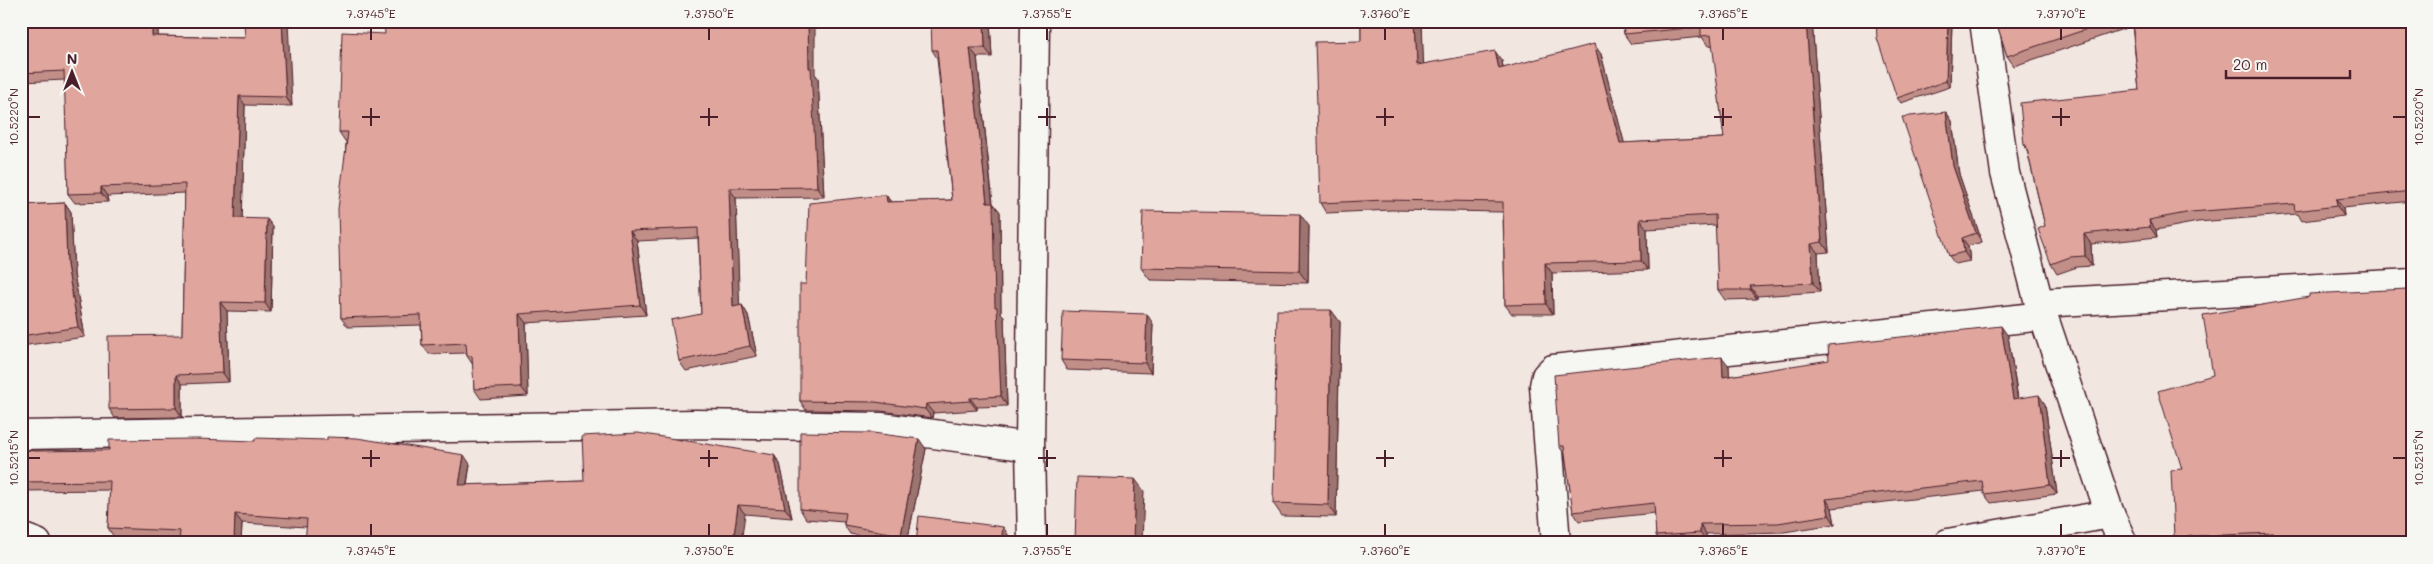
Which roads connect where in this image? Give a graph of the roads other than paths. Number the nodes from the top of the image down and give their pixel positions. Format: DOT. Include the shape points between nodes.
graph roads {
  1 [pos="1035,21"];
  2 [pos="1984,21"];
  3 [pos="2412,283"];
  4 [pos="2041,309"];
  5 [pos="21,435"];
  6 [pos="1030,447"];
  7 [pos="2110,514"];
  8 [pos="21,537"];
  9 [pos="37,543"];
  10 [pos="1032,543"];
  11 [pos="1556,543"];
  12 [pos="1948,543"];
  13 [pos="2124,543"];
  1 -- 6 [label="street"];
  2 -- 4 [label="street" via="2005,173"];
  3 -- 4 [label="street"];
  4 -- 7 [label="street"];
  4 -- 11 [label="street" via="1553,369 1546,376 1544,386"];
  5 -- 6 [label="street" via="696,424 882,427"];
  6 -- 10 [label="street"];
  7 -- 12 [label="street"];
  7 -- 13 [label="street"];
  8 -- 9 [label="street"];
}
